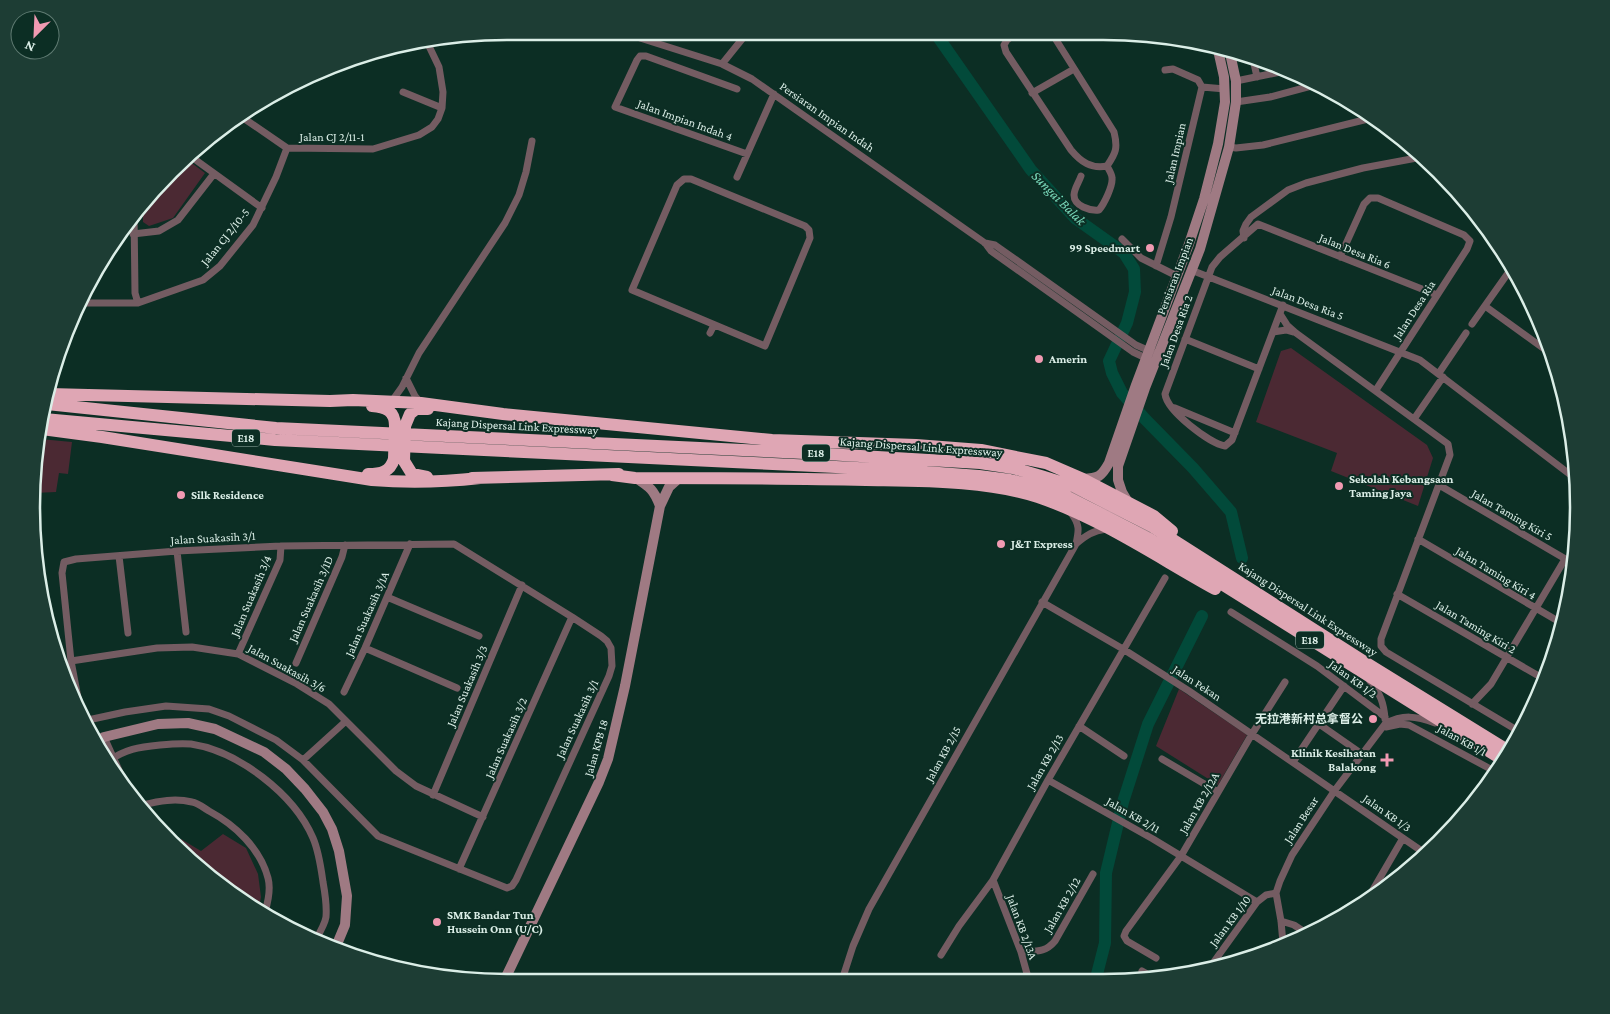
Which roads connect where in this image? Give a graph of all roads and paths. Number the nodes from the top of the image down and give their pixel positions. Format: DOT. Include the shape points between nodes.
graph roads {
  1 [pos="646,40"];
  2 [pos="741,40"];
  3 [pos="1007,40"];
  4 [pos="1056,40"];
  5 [pos="429,47"];
  6 [pos="1219,55"];
  7 [pos="1231,58"];
  8 [pos="722,64"];
  9 [pos="1254,66"];
  10 [pos="1074,69"];
  11 [pos="1165,70"];
  12 [pos="1275,74"];
  13 [pos="1257,78"];
  14 [pos="1236,81"];
  15 [pos="1306,86"];
  16 [pos="1202,87"];
  17 [pos="1225,88"];
  18 [pos="737,90"];
  19 [pos="403,92"];
  20 [pos="1032,93"];
  21 [pos="774,94"];
  22 [pos="1236,102"];
  23 [pos="442,108"];
  24 [pos="246,120"];
  25 [pos="1364,120"];
  26 [pos="532,141"];
  27 [pos="1229,146"];
  28 [pos="287,148"];
  29 [pos="747,154"];
  30 [pos="1414,159"];
  31 [pos="195,160"];
  32 [pos="1107,166"];
  33 [pos="213,175"];
  34 [pos="1081,176"];
  35 [pos="737,177"];
  36 [pos="262,208"];
  37 [pos="1264,226"];
  38 [pos="134,227"];
  39 [pos="134,234"];
  40 [pos="1122,238"];
  41 [pos="1244,238"];
  42 [pos="1189,244"];
  43 [pos="1340,257"];
  44 [pos="1156,266"];
  45 [pos="1191,270"];
  46 [pos="1507,274"];
  47 [pos="1208,276"];
  48 [pos="1176,281"];
  49 [pos="1437,296"];
  50 [pos="87,303"];
  51 [pos="138,304"];
  52 [pos="1283,305"];
  53 [pos="1485,306"];
  54 [pos="1280,314"];
  55 [pos="692,316"];
  56 [pos="688,324"];
  57 [pos="1472,324"];
  58 [pos="714,325"];
  59 [pos="1104,326"];
  60 [pos="1273,332"];
  61 [pos="710,333"];
  62 [pos="1296,333"];
  63 [pos="1466,333"];
  64 [pos="1185,339"];
  65 [pos="1541,347"];
  66 [pos="1400,352"];
  67 [pos="1152,356"];
  68 [pos="1259,369"];
  69 [pos="1441,375"];
  70 [pos="406,378"];
  71 [pos="1376,390"];
  72 [pos="54,394"];
  73 [pos="330,401"];
  74 [pos="392,401"];
  75 [pos="421,403"];
  76 [pos="52,405"];
  77 [pos="1170,406"];
  78 [pos="471,410"];
  79 [pos="48,419"];
  80 [pos="1130,419"];
  81 [pos="1414,419"];
  82 [pos="400,426"];
  83 [pos="47,430"];
  84 [pos="1235,433"];
  85 [pos="399,460"];
  86 [pos="778,464"];
  87 [pos="315,471"];
  88 [pos="1569,473"];
  89 [pos="612,475"];
  90 [pos="480,478"];
  91 [pos="635,478"];
  92 [pos="679,478"];
  93 [pos="1083,479"];
  94 [pos="1439,485"];
  95 [pos="1128,502"];
  96 [pos="660,506"];
  97 [pos="1068,509"];
  98 [pos="1110,528"];
  99 [pos="1418,540"];
  100 [pos="410,544"];
  101 [pos="1076,544"];
  102 [pos="345,545"];
  103 [pos="1183,545"];
  104 [pos="281,546"];
  105 [pos="177,551"];
  106 [pos="119,556"];
  107 [pos="1565,559"];
  108 [pos="1165,578"];
  109 [pos="522,585"];
  110 [pos="1397,594"];
  111 [pos="387,597"];
  112 [pos="1042,602"];
  113 [pos="1258,606"];
  114 [pos="1536,609"];
  115 [pos="1231,612"];
  116 [pos="572,617"];
  117 [pos="1556,620"];
  118 [pos="186,632"];
  119 [pos="128,633"];
  120 [pos="479,636"];
  121 [pos="365,648"];
  122 [pos="1123,649"];
  123 [pos="238,654"];
  124 [pos="1506,659"];
  125 [pos="71,661"];
  126 [pos="296,663"];
  127 [pos="1363,673"];
  128 [pos="1538,676"];
  129 [pos="1285,682"];
  130 [pos="75,685"];
  131 [pos="1344,686"];
  132 [pos="457,688"];
  133 [pos="344,692"];
  134 [pos="1472,704"];
  135 [pos="91,719"];
  136 [pos="346,720"];
  137 [pos="1385,723"];
  138 [pos="1319,724"];
  139 [pos="1079,726"];
  140 [pos="1514,728"];
  141 [pos="1457,732"];
  142 [pos="1252,734"];
  143 [pos="102,739"];
  144 [pos="1503,747"];
  145 [pos="110,752"];
  146 [pos="1362,754"];
  147 [pos="1124,756"];
  148 [pos="1497,756"];
  149 [pos="114,757"];
  150 [pos="1162,759"];
  151 [pos="303,760"];
  152 [pos="1293,762"];
  153 [pos="1489,768"];
  154 [pos="1048,780"];
  155 [pos="1335,790"];
  156 [pos="1218,792"];
  157 [pos="433,795"];
  158 [pos="147,804"];
  159 [pos="483,817"];
  160 [pos="1403,838"];
  161 [pos="1420,850"];
  162 [pos="1181,856"];
  163 [pos="459,869"];
  164 [pos="1093,874"];
  165 [pos="993,880"];
  166 [pos="1376,885"];
  167 [pos="1276,893"];
  168 [pos="1258,902"];
  169 [pos="267,907"];
  170 [pos="1281,921"];
  171 [pos="1301,930"];
  172 [pos="318,934"];
  173 [pos="1283,938"];
  174 [pos="338,942"];
  175 [pos="1021,952"];
  176 [pos="941,955"];
  177 [pos="1156,958"];
  178 [pos="1215,960"];
  179 [pos="507,974"];
  180 [pos="844,974"];
  181 [pos="1027,974"];
  1 -- 8 [label="street, Persiaran Impian Indah"];
  2 -- 8 [label="street"];
  3 -- 20 [label="street" via="1004,45 1006,52"];
  4 -- 10 [label="street"];
  5 -- 23 [label="street" via="439,67"];
  6 -- 17 [label="street, Persiaran Impian"];
  7 -- 14 [label="street, Persiaran Impian"];
  8 -- 21 [label="street, Persiaran Impian Indah"];
  9 -- 13 [label="street"];
  10 -- 20 [label="street"];
  10 -- 32 [label="street" via="1114,132 1117,144"];
  11 -- 16 [label="street" via="1173,69 1198,80"];
  12 -- 13 [label="street"];
  13 -- 14 [label="street"];
  14 -- 22 [label="street, Persiaran Impian"];
  15 -- 22 [label="street"];
  16 -- 17 [label="street"];
  16 -- 44 [label="street, Jalan Impian"];
  17 -- 42 [label="street, Persiaran Impian" via="1218,144"];
  18 -- 29 [label="street, Jalan Impian Indah 4" via="640,56 615,106"];
  19 -- 23 [label="street"];
  20 -- 32 [label="street" via="1078,159 1097,168"];
  21 -- 29 [label="street"];
  21 -- 59 [label="street, Persiaran Impian Indah" via="991,250"];
  22 -- 27 [label="street, Persiaran Impian"];
  23 -- 28 [label="street, Jalan CJ 2/11-1" via="432,127 419,135 373,149"];
  24 -- 28 [label="street, Jalan CJ 2/11-1"];
  25 -- 27 [label="street" via="1263,145"];
  26 -- 70 [label="street" via="519,195 505,224 418,353"];
  27 -- 45 [label="street, Persiaran Impian"];
  28 -- 36 [label="street, Jalan CJ 2/10-5"];
  29 -- 35 [label="street"];
  30 -- 41 [label="street" via="1363,168 1288,190 1252,217 1243,231"];
  31 -- 33 [label="street"];
  32 -- 34 [label="street" via="1112,181 1099,210 1085,208 1074,198"];
  33 -- 36 [label="street"];
  33 -- 39 [label="street" via="178,220 159,231"];
  36 -- 51 [label="street, Jalan CJ 2/10-5" via="253,225 209,276"];
  37 -- 41 [label="street, Jalan Desa Ria 2" via="1258,224"];
  37 -- 43 [label="street, Jalan Desa Ria 6"];
  38 -- 39 [label="street"];
  39 -- 51 [label="street"];
  40 -- 44 [label="street" via="1141,258"];
  41 -- 47 [label="street, Jalan Desa Ria 2" via="1220,257"];
  42 -- 45 [label="street"];
  42 -- 48 [label="street, Persiaran Impian"];
  43 -- 49 [label="street, Jalan Desa Ria 6"];
  43 -- 49 [label="street, Jalan Desa Ria" via="1364,204 1370,198 1378,198 1464,235 1470,241"];
  44 -- 48 [label="street"];
  45 -- 47 [label="street, Jalan Desa Ria 5"];
  45 -- 48 [label="street"];
  45 -- 67 [label="street, Persiaran Impian"];
  46 -- 53 [label="street"];
  47 -- 52 [label="street, Jalan Desa Ria 5"];
  47 -- 64 [label="street, Jalan Desa Ria 2"];
  48 -- 67 [label="street, Persiaran Impian"];
  49 -- 66 [label="street, Jalan Desa Ria"];
  50 -- 51 [label="street, Jalan CJ 2/10-5"];
  52 -- 54 [label="street"];
  52 -- 66 [label="street, Jalan Desa Ria 5"];
  53 -- 57 [label="street"];
  53 -- 65 [label="street"];
  54 -- 60 [label="street"];
  54 -- 62 [label="street"];
  55 -- 56 [label="street"];
  55 -- 58 [label="street"];
  55 -- 58 [label="street" via="632,290 677,185 684,179 692,179 810,230 810,238 765,346"];
  58 -- 61 [label="street"];
  59 -- 67 [label="street, Persiaran Impian Indah"];
  59 -- 67 [label="street, Persiaran Impian Indah" via="1133,352"];
  60 -- 62 [label="street" via="1286,330"];
  60 -- 68 [label="street"];
  62 -- 71 [label="street"];
  63 -- 69 [label="street"];
  64 -- 68 [label="street"];
  64 -- 77 [label="street, Jalan Desa Ria 2" via="1165,394"];
  66 -- 69 [label="street, Jalan Desa Ria 5" via="1420,360"];
  66 -- 71 [label="street, Jalan Desa Ria"];
  67 -- 80 [label="street, Persiaran Impian"];
  68 -- 84 [label="street"];
  69 -- 81 [label="street"];
  69 -- 88 [label="street, Jalan Desa Ria 5"];
  70 -- 74 [label="street"];
  70 -- 75 [label="street"];
  71 -- 81 [label="street"];
  72 -- 73 [label="highway"];
  73 -- 74 [label="highway"];
  73 -- 82 [label="highway" via="382,406 391,411"];
  74 -- 75 [label="highway"];
  75 -- 78 [label="highway"];
  76 -- 103 [label="highway, Kajang Dispersal Link Expressway / E18" via="276,428 980,463 1014,468 1073,486"];
  77 -- 84 [label="street"];
  77 -- 84 [label="street" via="1195,430 1216,444 1225,446"];
  78 -- 82 [label="highway" via="416,409"];
  78 -- 93 [label="highway" via="772,440 981,450 1046,463"];
  79 -- 86 [label="highway, Kajang Dispersal Link Expressway / E18" via="276,440"];
  80 -- 93 [label="street, Persiaran Impian" via="1103,474"];
  80 -- 95 [label="street, Persiaran Impian" via="1118,466 1118,480"];
  81 -- 94 [label="street" via="1448,444 1450,454"];
  82 -- 85 [label="highway, bridge"];
  83 -- 87 [label="highway"];
  85 -- 87 [label="highway" via="378,474"];
  85 -- 90 [label="highway" via="412,474 422,477"];
  86 -- 89 [label="highway" via="759,470"];
  86 -- 113 [label="highway, Kajang Dispersal Link Expressway / E18" via="979,476 1038,487 1068,497 1148,538"];
  87 -- 90 [label="highway" via="398,482"];
  89 -- 90 [label="highway"];
  89 -- 91 [label="highway"];
  91 -- 92 [label="highway"];
  91 -- 96 [label="street" via="650,487"];
  92 -- 96 [label="street, Jalan KPB 18" via="669,487"];
  92 -- 97 [label="highway" via="942,482 1009,490"];
  93 -- 95 [label="highway"];
  94 -- 99 [label="street"];
  94 -- 107 [label="street, Jalan Taming Kiri 5"];
  95 -- 103 [label="highway" via="1154,516"];
  96 -- 179 [label="street, Jalan KPB 18" via="608,759"];
  97 -- 98 [label="highway"];
  97 -- 101 [label="street" via="1079,530"];
  98 -- 101 [label="street, Jalan KB 2/15" via="1087,534"];
  98 -- 113 [label="highway" via="1221,593"];
  99 -- 110 [label="street"];
  99 -- 114 [label="street, Jalan Taming Kiri 4"];
  100 -- 102 [label="street, Jalan Suakasih 3/1"];
  100 -- 109 [label="street, Jalan Suakasih 3/1" via="454,544"];
  100 -- 111 [label="street, Jalan Suakasih 3/1A"];
  101 -- 112 [label="street, Jalan KB 2/15"];
  102 -- 104 [label="street, Jalan Suakasih 3/1"];
  102 -- 126 [label="street, Jalan Suakasih 3/1D"];
  103 -- 144 [label="highway, Kajang Dispersal Link Expressway / E18"];
  104 -- 105 [label="street, Jalan Suakasih 3/1"];
  104 -- 123 [label="street, Jalan Suakasih 3/4" via="280,560"];
  105 -- 106 [label="street, Jalan Suakasih 3/1"];
  105 -- 118 [label="street"];
  106 -- 119 [label="street"];
  106 -- 125 [label="street, Jalan Suakasih 3/1" via="64,562 62,573"];
  107 -- 114 [label="street"];
  108 -- 122 [label="street, Jalan KB 2/13"];
  109 -- 116 [label="street, Jalan Suakasih 3/1"];
  109 -- 157 [label="street, Jalan Suakasih 3/3"];
  110 -- 124 [label="street, Jalan Taming Kiri 2"];
  110 -- 134 [label="street" via="1381,646"];
  111 -- 120 [label="street"];
  111 -- 121 [label="street, Jalan Suakasih 3/1A"];
  112 -- 122 [label="street, Jalan Pekan"];
  112 -- 180 [label="street, Jalan KB 2/15" via="869,909"];
  113 -- 127 [label="highway, Kajang Dispersal Link Expressway / E18"];
  114 -- 117 [label="street, Jalan Taming Kiri 4"];
  114 -- 124 [label="street"];
  115 -- 131 [label="street, Jalan KB 1/2"];
  116 -- 159 [label="street, Jalan Suakasih 3/2"];
  116 -- 163 [label="street, Jalan Suakasih 3/1" via="607,641 612,657 609,676 512,886 500,886"];
  121 -- 132 [label="street"];
  121 -- 133 [label="street, Jalan Suakasih 3/1A"];
  122 -- 139 [label="street, Jalan KB 2/13"];
  122 -- 142 [label="street, Jalan Pekan"];
  123 -- 125 [label="street, Jalan Suakasih 3/6" via="192,647 157,648"];
  123 -- 136 [label="street, Jalan Suakasih 3/6" via="330,704"];
  124 -- 128 [label="street, Jalan Taming Kiri 2"];
  124 -- 134 [label="street" via="1492,684"];
  125 -- 130 [label="street"];
  127 -- 137 [label="street" via="1380,696"];
  127 -- 141 [label="highway, Kajang Dispersal Link Expressway / E18"];
  129 -- 142 [label="street, Jalan KB 2/12A"];
  131 -- 137 [label="street, Jalan KB 1/2"];
  131 -- 138 [label="street"];
  134 -- 140 [label="street"];
  135 -- 151 [label="street, Jalan Suakasih 3/1" via="166,706 209,709 276,740"];
  136 -- 151 [label="street"];
  136 -- 157 [label="street, Jalan Suakasih 3/6" via="396,771"];
  137 -- 141 [label="street" via="1408,716"];
  137 -- 146 [label="street, Jalan Besar"];
  137 -- 153 [label="street, Jalan KB 1/1" via="1409,724"];
  138 -- 146 [label="street"];
  138 -- 152 [label="street"];
  139 -- 147 [label="street"];
  139 -- 154 [label="street, Jalan KB 2/13"];
  141 -- 148 [label="highway, Kajang Dispersal Link Expressway / E18"];
  142 -- 152 [label="street, Jalan Pekan"];
  142 -- 156 [label="street, Jalan KB 2/12A"];
  143 -- 174 [label="street" via="158,724 188,723 215,729 264,752 286,769 323,812 339,851 347,896 345,925"];
  145 -- 149 [label="street"];
  146 -- 155 [label="street, Jalan Besar"];
  149 -- 172 [label="street" via="138,747 190,744 212,749 264,777 287,798 313,838 325,895 326,918"];
  150 -- 156 [label="street"];
  151 -- 163 [label="street, Jalan Suakasih 3/1" via="378,836"];
  152 -- 155 [label="street, Jalan Pekan"];
  154 -- 162 [label="street, Jalan KB 2/11"];
  154 -- 165 [label="street, Jalan KB 2/13"];
  155 -- 160 [label="street, Jalan KB 1/3"];
  155 -- 167 [label="street, Jalan Besar" via="1292,855"];
  156 -- 162 [label="street, Jalan KB 2/12A"];
  157 -- 159 [label="street, Jalan Suakasih 3/6"];
  158 -- 169 [label="street" via="169,799 194,802 221,817 243,835 259,857 269,879"];
  159 -- 163 [label="street, Jalan Suakasih 3/2"];
  160 -- 161 [label="street, Jalan KB 1/3"];
  160 -- 166 [label="street"];
  162 -- 168 [label="street, Jalan KB 2/11"];
  162 -- 177 [label="street, Jalan KB 2/12A" via="1124,936"];
  164 -- 175 [label="street, Jalan KB 2/12" via="1048,949"];
  165 -- 175 [label="street, Jalan KB 2/13A"];
  165 -- 176 [label="street, Jalan KB 2/13"];
  167 -- 168 [label="street, Jalan KB 1/10" via="1266,895"];
  167 -- 170 [label="street"];
  168 -- 178 [label="street, Jalan KB 1/10"];
  170 -- 171 [label="street"];
  170 -- 173 [label="street"];
  175 -- 181 [label="street, Jalan KB 2/13A"];
}
